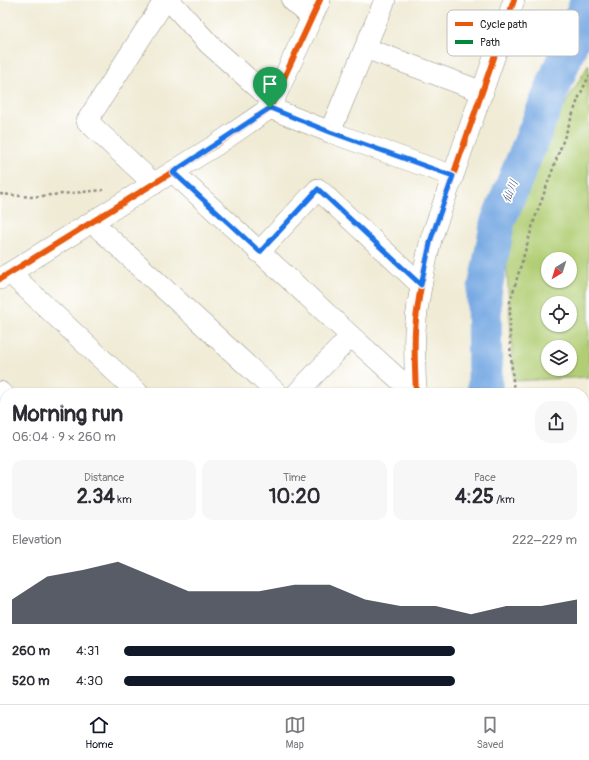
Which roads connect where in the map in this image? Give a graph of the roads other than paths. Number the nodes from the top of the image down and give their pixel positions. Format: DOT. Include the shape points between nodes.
graph roads {
  1 [pos="165,0"];
  2 [pos="170,0"];
  3 [pos="292,0"];
  4 [pos="386,0"];
  5 [pos="514,0"];
  6 [pos="315,8"];
  7 [pos="511,10"];
  8 [pos="365,48"];
  9 [pos="495,56"];
  10 [pos="483,92"];
  11 [pos="272,104"];
  12 [pos="330,132"];
  13 [pos="173,172"];
  14 [pos="453,176"];
  15 [pos="154,184"];
  16 [pos="92,222"];
  17 [pos="260,252"];
  18 [pos="5,276"];
  19 [pos="421,285"];
  20 [pos="351,336"];
  21 [pos="132,388"];
  22 [pos="272,388"];
  23 [pos="302,388"];
  24 [pos="409,388"];
  25 [pos="415,388"];
  1 -- 15 [label="street" via="87,121"];
  2 -- 11 [label="street" via="209,44"];
  3 -- 6 [label="street"];
  4 -- 8 [label="street"];
  5 -- 7 [label="street"];
  6 -- 11 [label="street"];
  8 -- 10 [label="street"];
  8 -- 12 [label="street"];
  9 -- 10 [label="street"];
  10 -- 14 [label="street"];
  11 -- 12 [label="street"];
  11 -- 13 [label="street"];
  12 -- 14 [label="street"];
  13 -- 15 [label="street"];
  13 -- 17 [label="street"];
  14 -- 19 [label="street" via="431,239"];
  15 -- 16 [label="street"];
  16 -- 18 [label="street"];
  16 -- 22 [label="street"];
  17 -- 19 [label="street" via="318,189"];
  17 -- 20 [label="street"];
  18 -- 21 [label="street"];
  19 -- 25 [label="street" via="415,329"];
  20 -- 23 [label="street"];
  20 -- 24 [label="street"];
}
